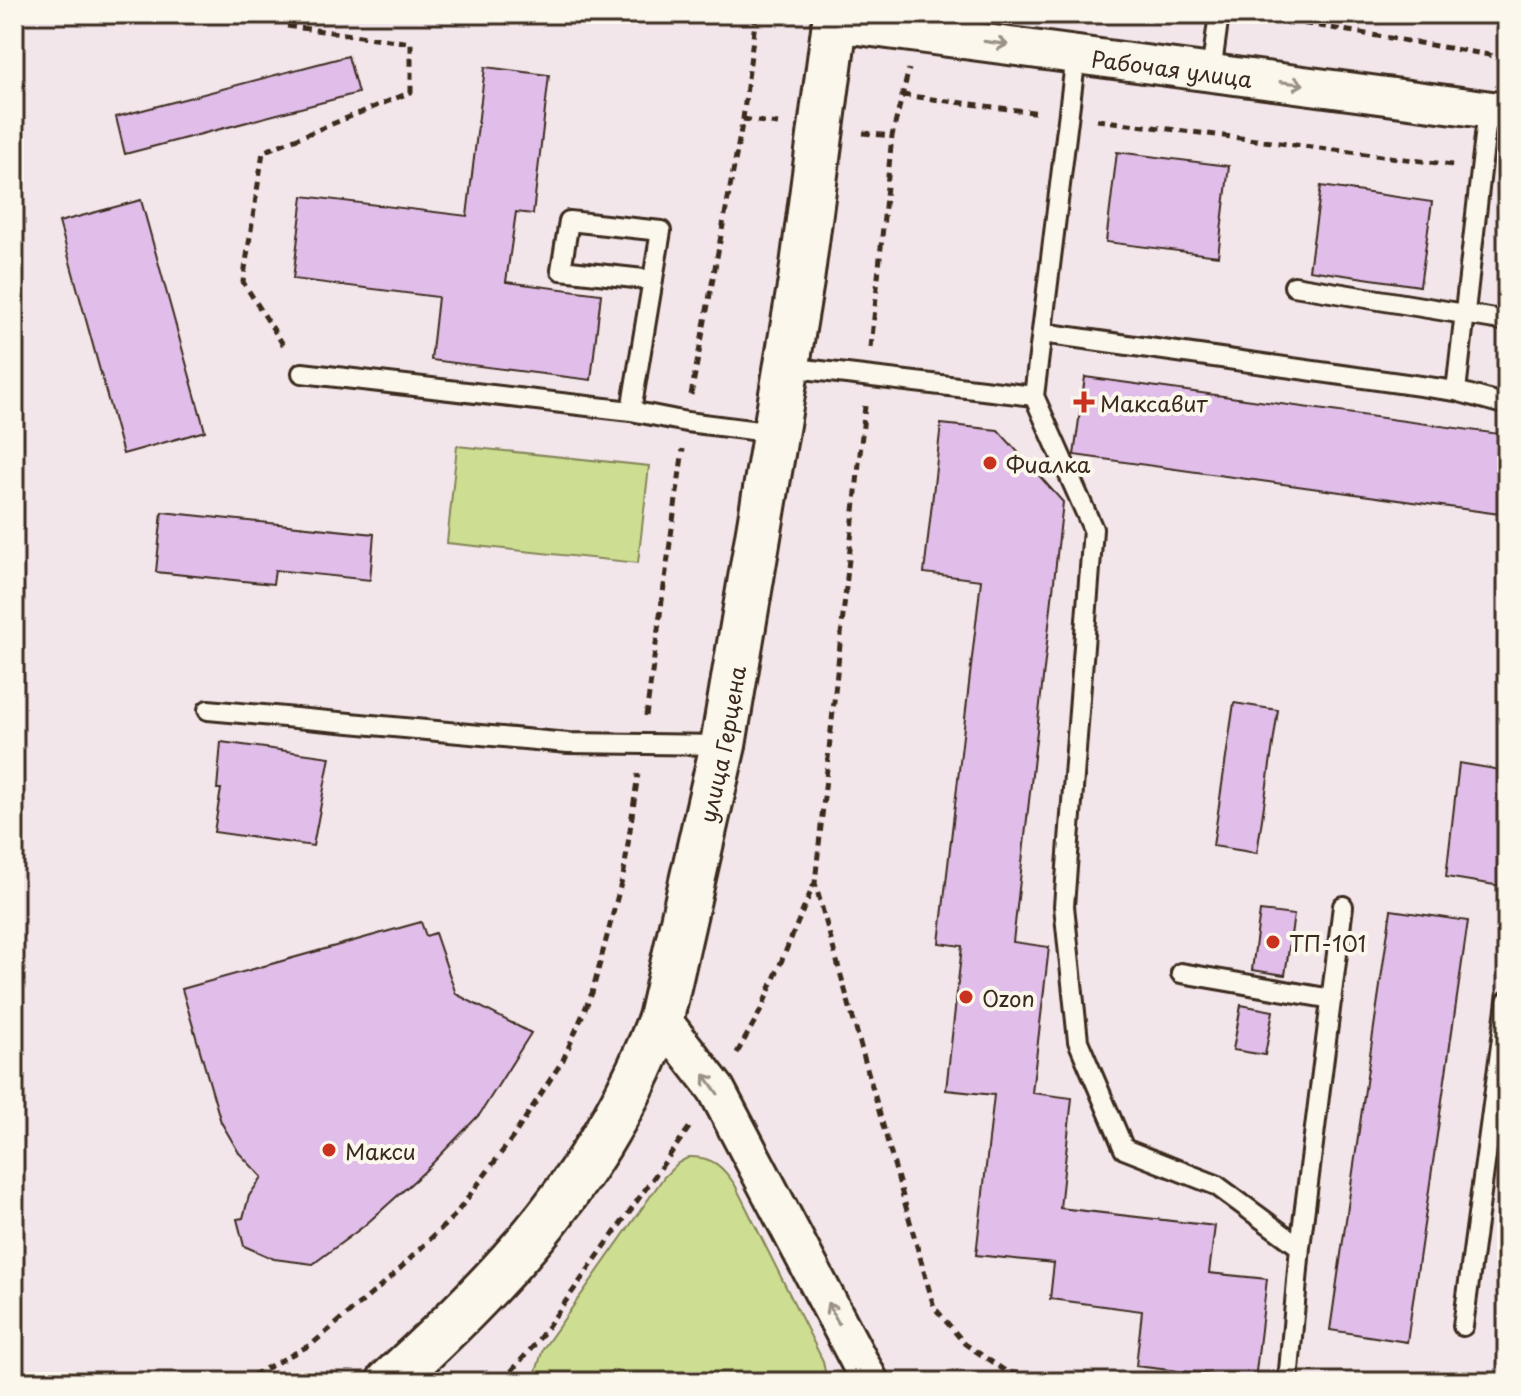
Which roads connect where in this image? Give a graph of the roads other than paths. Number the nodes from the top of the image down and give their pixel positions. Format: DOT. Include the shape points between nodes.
graph roads {
  1 [pos="1219,14"];
  2 [pos="836,19"];
  3 [pos="1076,55"];
  4 [pos="1211,73"];
  5 [pos="1498,110"];
  6 [pos="653,280"];
  7 [pos="1294,286"];
  8 [pos="1465,314"];
  9 [pos="1507,321"];
  10 [pos="1042,333"];
  11 [pos="787,367"];
  12 [pos="302,373"];
  13 [pos="1456,391"];
  14 [pos="1034,396"];
  15 [pos="1507,405"];
  16 [pos="631,411"];
  17 [pos="775,433"];
  18 [pos="208,710"];
  19 [pos="723,745"];
  20 [pos="1343,906"];
  21 [pos="1181,973"];
  22 [pos="1332,999"];
  23 [pos="1507,1001"];
  24 [pos="661,1018"];
  25 [pos="1500,1107"];
  26 [pos="1300,1247"];
  27 [pos="1463,1326"];
  28 [pos="389,1382"];
  29 [pos="870,1382"];
  30 [pos="1288,1382"];
  1 -- 4 [label="lane"];
  2 -- 3 [label="street, Рабочая улица, one-way"];
  2 -- 11 [label="main road, улица Герцена"];
  3 -- 4 [label="street, Рабочая улица"];
  3 -- 10 [label="lane"];
  4 -- 5 [label="street, Рабочая улица, one-way"];
  5 -- 8 [label="lane" via="1482,168"];
  6 -- 6 [label="lane" via="561,270 569,221 661,231"];
  6 -- 16 [label="lane"];
  7 -- 8 [label="lane"];
  8 -- 9 [label="lane"];
  8 -- 13 [label="lane"];
  10 -- 13 [label="lane"];
  10 -- 14 [label="lane"];
  11 -- 14 [label="lane"];
  11 -- 17 [label="main road, улица Герцена"];
  12 -- 16 [label="lane"];
  13 -- 15 [label="lane"];
  14 -- 26 [label="lane" via="1093,529 1064,906 1078,1041 1124,1149 1216,1185"];
  16 -- 17 [label="lane"];
  17 -- 19 [label="main road, улица Герцена"];
  18 -- 19 [label="lane" via="568,743"];
  19 -- 24 [label="main road, улица Герцена"];
  20 -- 22 [label="lane"];
  21 -- 22 [label="lane"];
  22 -- 26 [label="lane"];
  23 -- 25 [label="lane"];
  24 -- 28 [label="main road, улица Герцена" via="645,1061 602,1141 560,1205 493,1283"];
  29 -- 24 [label="street, one-way" via="716,1089"];
  25 -- 27 [label="lane"];
  26 -- 30 [label="lane"];
}
